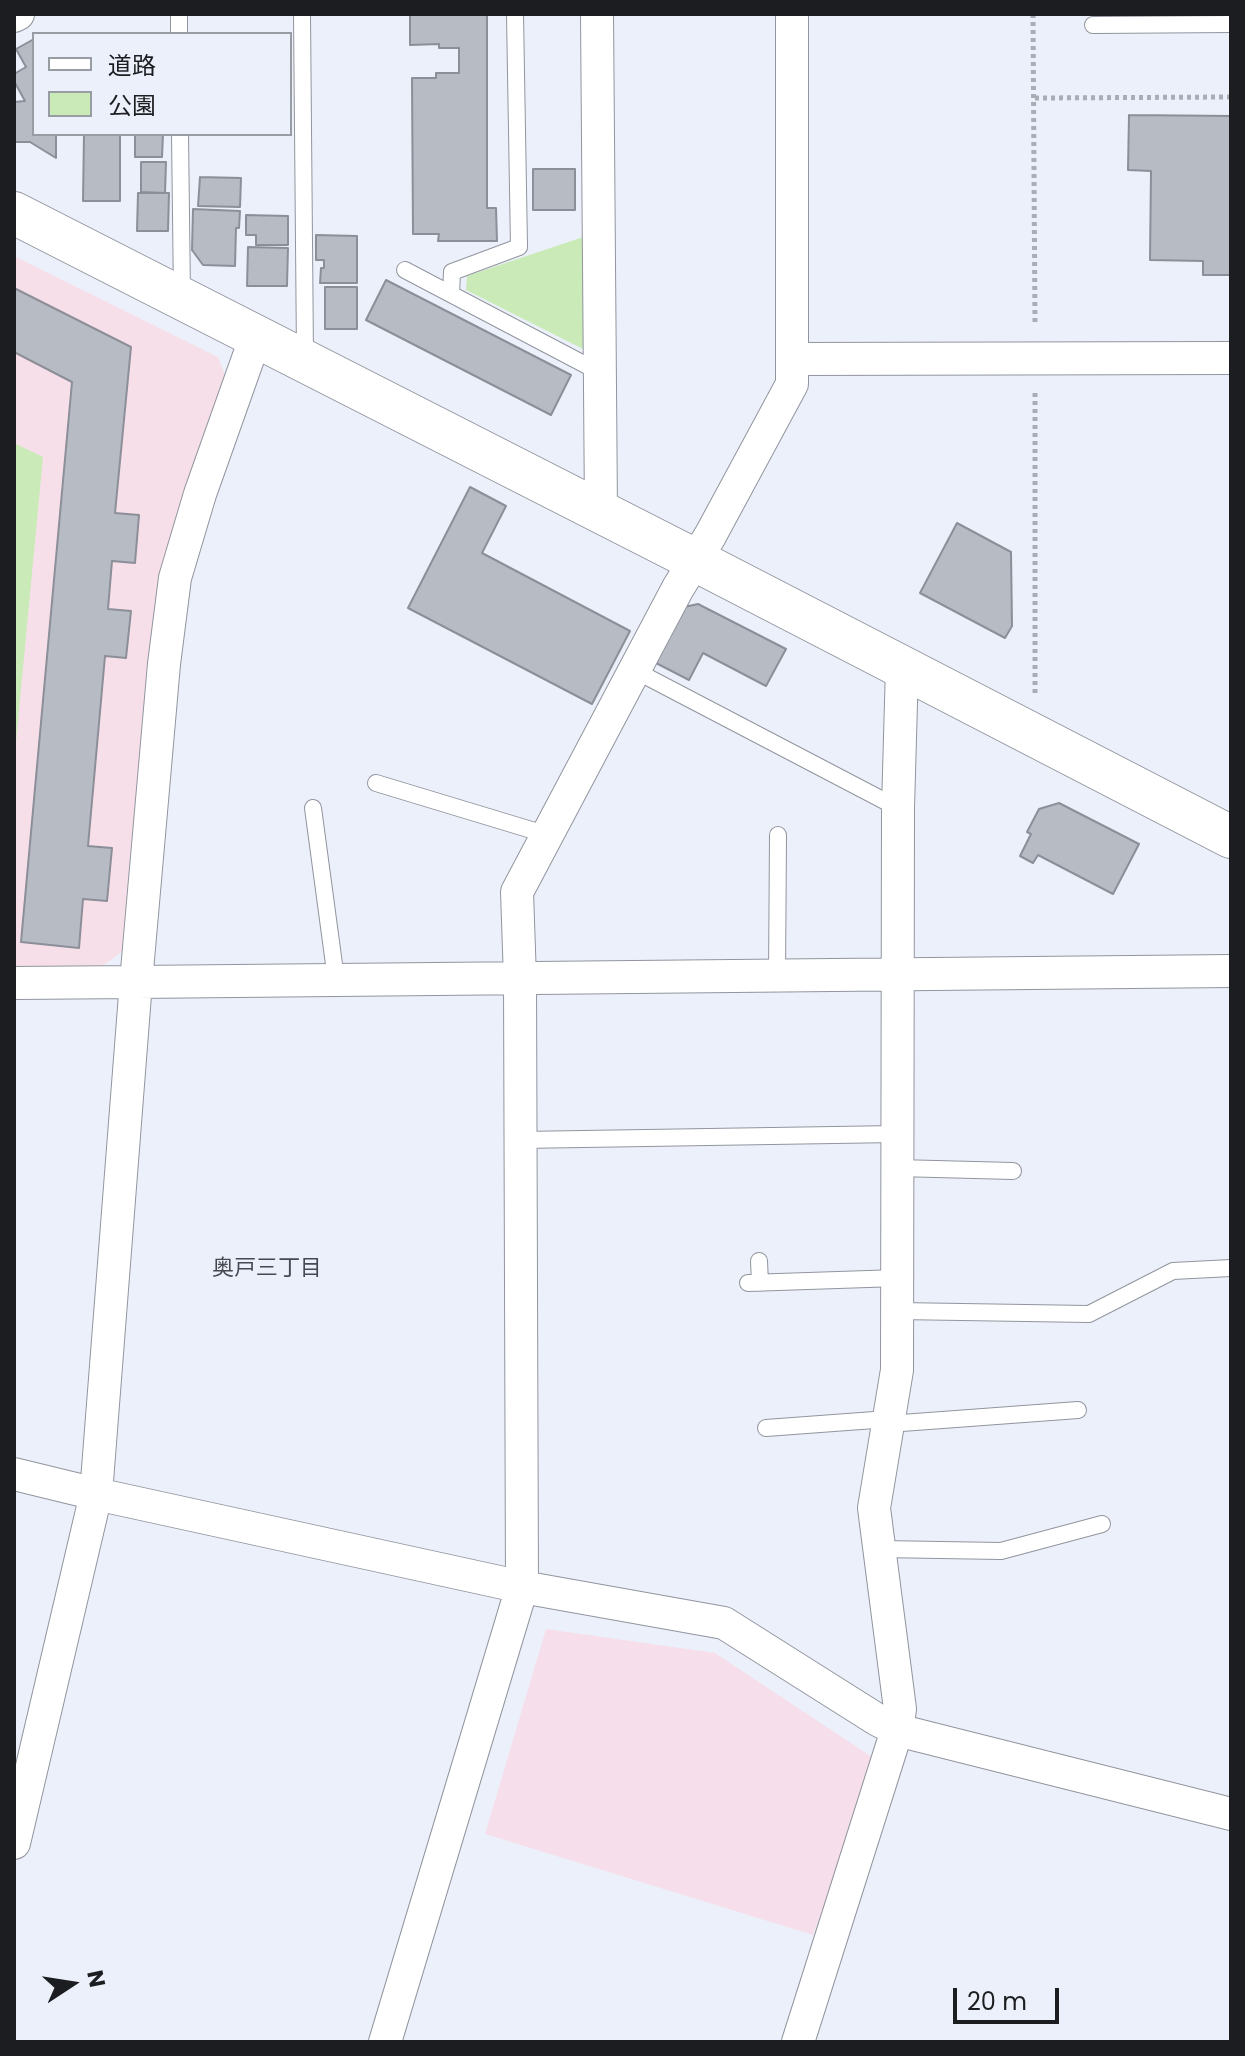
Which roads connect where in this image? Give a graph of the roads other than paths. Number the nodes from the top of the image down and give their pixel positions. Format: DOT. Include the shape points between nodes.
graph roads {
  1 [pos="302,14"];
  2 [pos="515,14"];
  3 [pos="597,14"];
  4 [pos="792,14"];
  5 [pos="1231,24"];
  6 [pos="1093,25"];
  7 [pos="180,136"];
  8 [pos="14,213"];
  9 [pos="405,270"];
  10 [pos="451,294"];
  11 [pos="182,299"];
  12 [pos="256,336"];
  13 [pos="1231,358"];
  14 [pos="793,359"];
  15 [pos="305,362"];
  16 [pos="599,372"];
  17 [pos="601,512"];
  18 [pos="695,560"];
  19 [pos="902,667"];
  20 [pos="634,670"];
  21 [pos="376,783"];
  22 [pos="313,808"];
  23 [pos="898,808"];
  24 [pos="548,835"];
  25 [pos="778,835"];
  26 [pos="1231,837"];
  27 [pos="1231,971"];
  28 [pos="898,975"];
  29 [pos="777,976"];
  30 [pos="336,979"];
  31 [pos="520,979"];
  32 [pos="136,982"];
  33 [pos="14,983"];
  34 [pos="897,1134"];
  35 [pos="520,1140"];
  36 [pos="897,1168"];
  37 [pos="1013,1171"];
  38 [pos="759,1261"];
  39 [pos="1231,1268"];
  40 [pos="898,1278"];
  41 [pos="898,1311"];
  42 [pos="1078,1410"];
  43 [pos="888,1421"];
  44 [pos="766,1428"];
  45 [pos="14,1474"];
  46 [pos="96,1494"];
  47 [pos="1102,1524"];
  48 [pos="880,1549"];
  49 [pos="522,1587"];
  50 [pos="897,1730"];
  51 [pos="1231,1814"];
  52 [pos="14,1843"];
  53 [pos="385,2042"];
  54 [pos="798,2042"];
  1 -- 15 [label="lane"];
  2 -- 10 [label="lane" via="519,247 452,272"];
  3 -- 16 [label="street"];
  4 -- 14 [label="street"];
  5 -- 6 [label="lane"];
  7 -- 11 [label="lane"];
  8 -- 11 [label="street"];
  9 -- 10 [label="lane"];
  10 -- 16 [label="lane"];
  11 -- 12 [label="street"];
  12 -- 15 [label="street"];
  12 -- 32 [label="street" via="175,578"];
  13 -- 14 [label="street"];
  14 -- 18 [label="street" via="792,384"];
  15 -- 17 [label="street"];
  16 -- 17 [label="street"];
  17 -- 18 [label="street"];
  18 -- 19 [label="street"];
  18 -- 20 [label="street"];
  19 -- 23 [label="street"];
  19 -- 26 [label="street"];
  20 -- 23 [label="lane"];
  20 -- 24 [label="street"];
  21 -- 24 [label="lane"];
  22 -- 30 [label="lane"];
  23 -- 28 [label="street"];
  24 -- 31 [label="street" via="517,892"];
  25 -- 29 [label="lane"];
  27 -- 28 [label="street"];
  28 -- 29 [label="street"];
  28 -- 34 [label="street"];
  29 -- 31 [label="street"];
  30 -- 31 [label="street"];
  30 -- 32 [label="street"];
  31 -- 35 [label="street"];
  32 -- 33 [label="street"];
  32 -- 46 [label="street"];
  34 -- 35 [label="lane"];
  34 -- 36 [label="street"];
  35 -- 49 [label="street"];
  36 -- 37 [label="lane"];
  36 -- 40 [label="street"];
  38 -- 40 [label="lane" via="754,1283"];
  39 -- 41 [label="lane" via="1173,1271 1089,1314"];
  40 -- 41 [label="street"];
  41 -- 43 [label="street" via="897,1370"];
  42 -- 43 [label="lane"];
  43 -- 44 [label="lane"];
  43 -- 48 [label="street" via="874,1508"];
  45 -- 46 [label="street"];
  46 -- 49 [label="street"];
  46 -- 52 [label="street"];
  47 -- 48 [label="lane" via="1001,1551"];
  48 -- 50 [label="street" via="900,1709"];
  49 -- 50 [label="street" via="724,1623"];
  49 -- 53 [label="street"];
  50 -- 51 [label="street"];
  50 -- 54 [label="street"];
}
